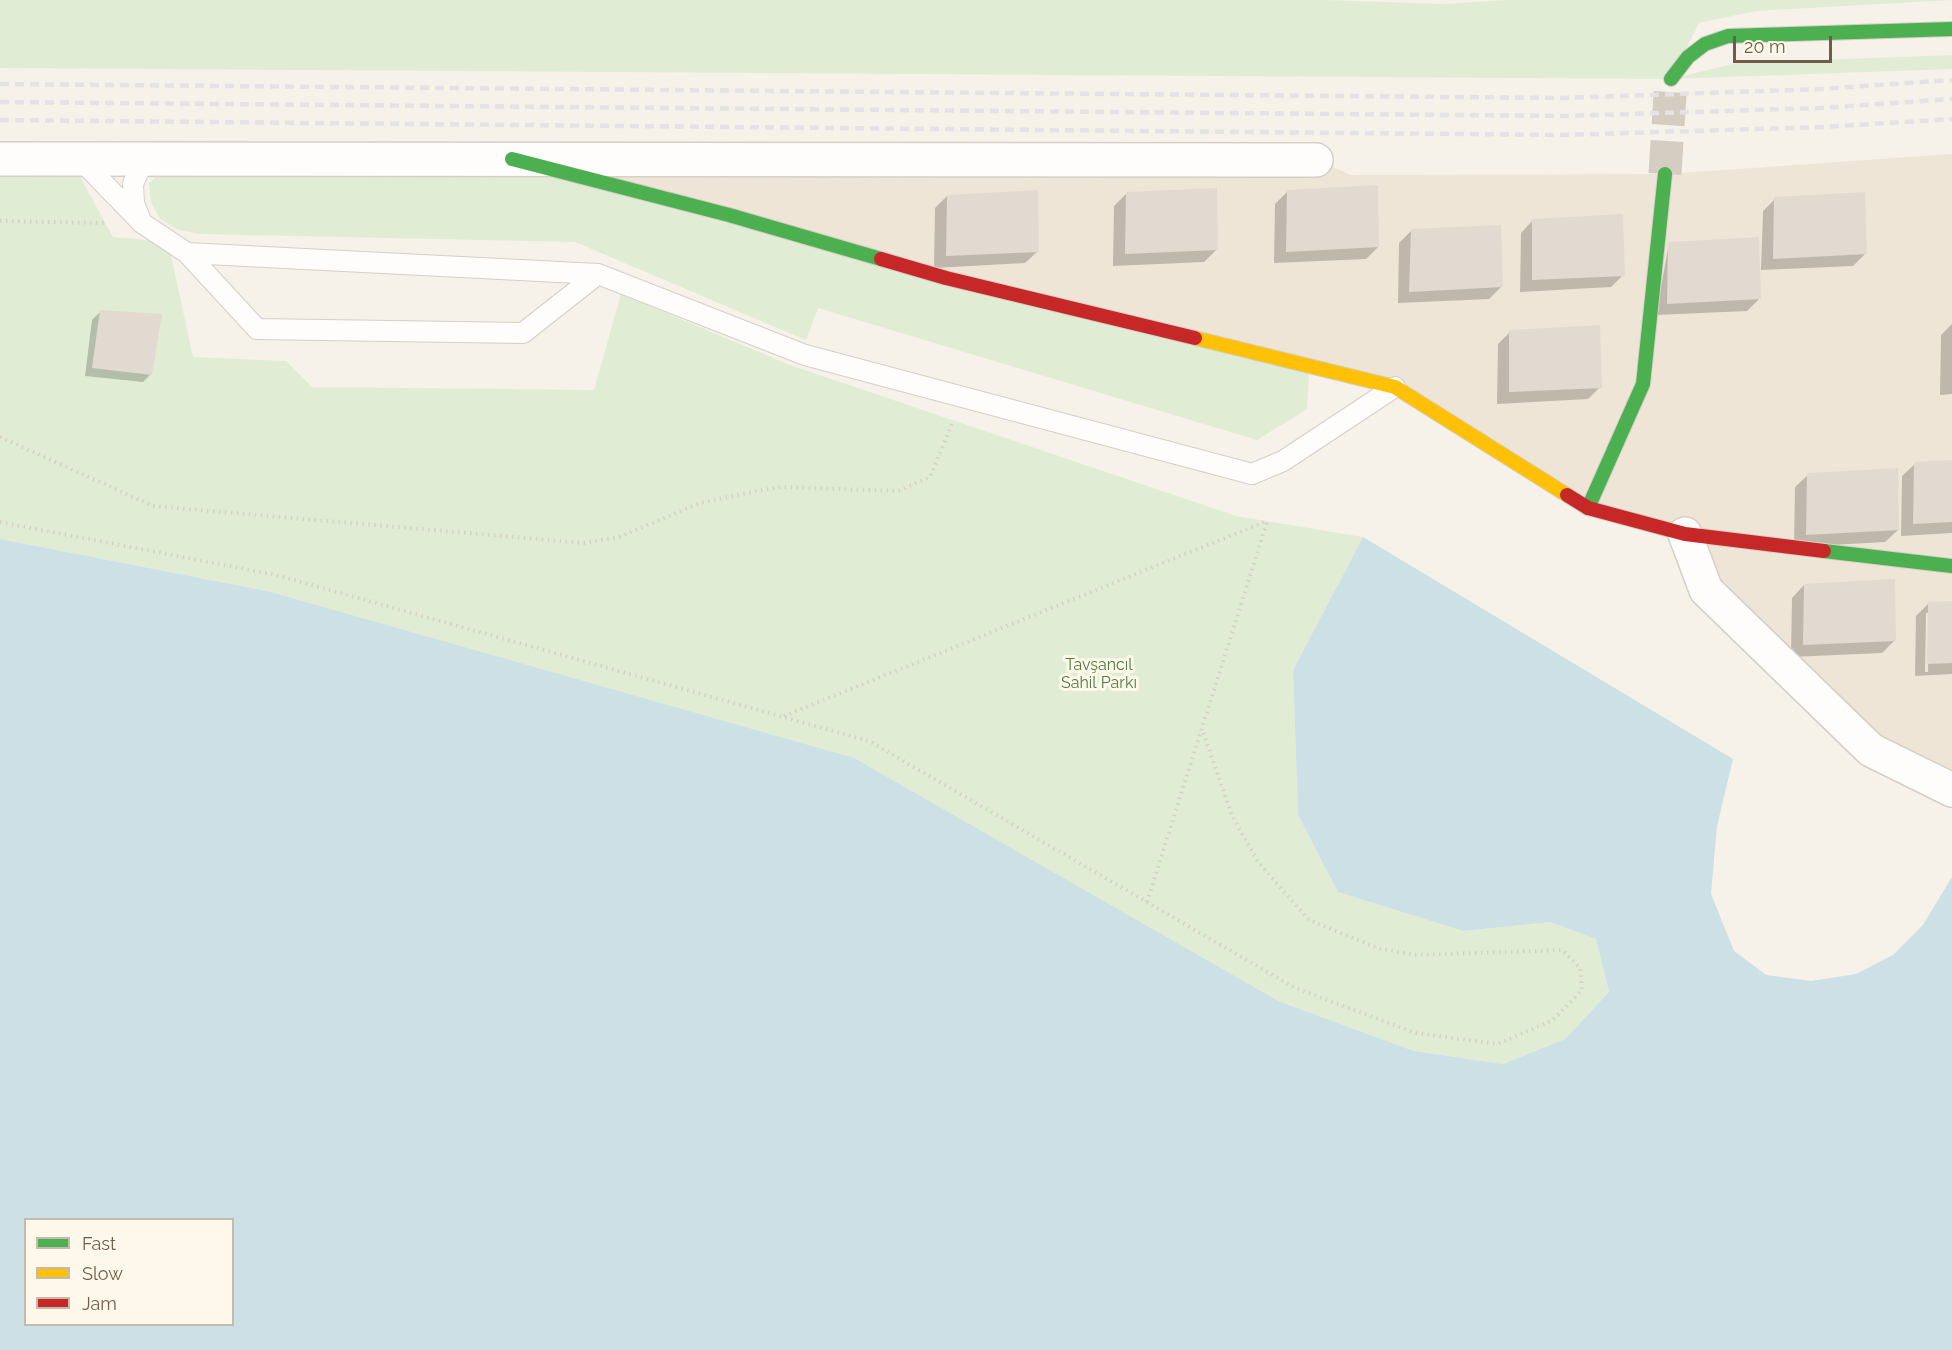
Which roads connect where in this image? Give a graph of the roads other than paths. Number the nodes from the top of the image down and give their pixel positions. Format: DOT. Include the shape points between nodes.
graph roads {
  1 [pos="1952,29"];
  2 [pos="1671,79"];
  3 [pos="0,159"];
  4 [pos="80,159"];
  5 [pos="155,159"];
  6 [pos="512,159"];
  7 [pos="1316,160"];
  8 [pos="1665,174"];
  9 [pos="142,223"];
  10 [pos="187,253"];
  11 [pos="598,274"];
  12 [pos="1395,387"];
  13 [pos="1588,508"];
  14 [pos="1685,534"];
  15 [pos="1952,566"];
  16 [pos="1952,790"];
  1 -- 2 [label="street" via="1728,36 1705,44"];
  3 -- 4 [label="street"];
  4 -- 5 [label="street"];
  4 -- 9 [label="lane"];
  5 -- 6 [label="street"];
  5 -- 9 [label="lane" via="139,170 133,184 134,203"];
  6 -- 7 [label="street"];
  6 -- 12 [label="street" via="729,215 946,278"];
  8 -- 13 [label="street" via="1643,384"];
  9 -- 10 [label="lane"];
  10 -- 11 [label="lane"];
  10 -- 11 [label="lane" via="257,329 524,333"];
  11 -- 12 [label="lane" via="805,355 1252,474 1283,461"];
  12 -- 13 [label="street"];
  13 -- 14 [label="street"];
  14 -- 15 [label="street"];
  14 -- 16 [label="street" via="1706,591 1871,750"];
}
